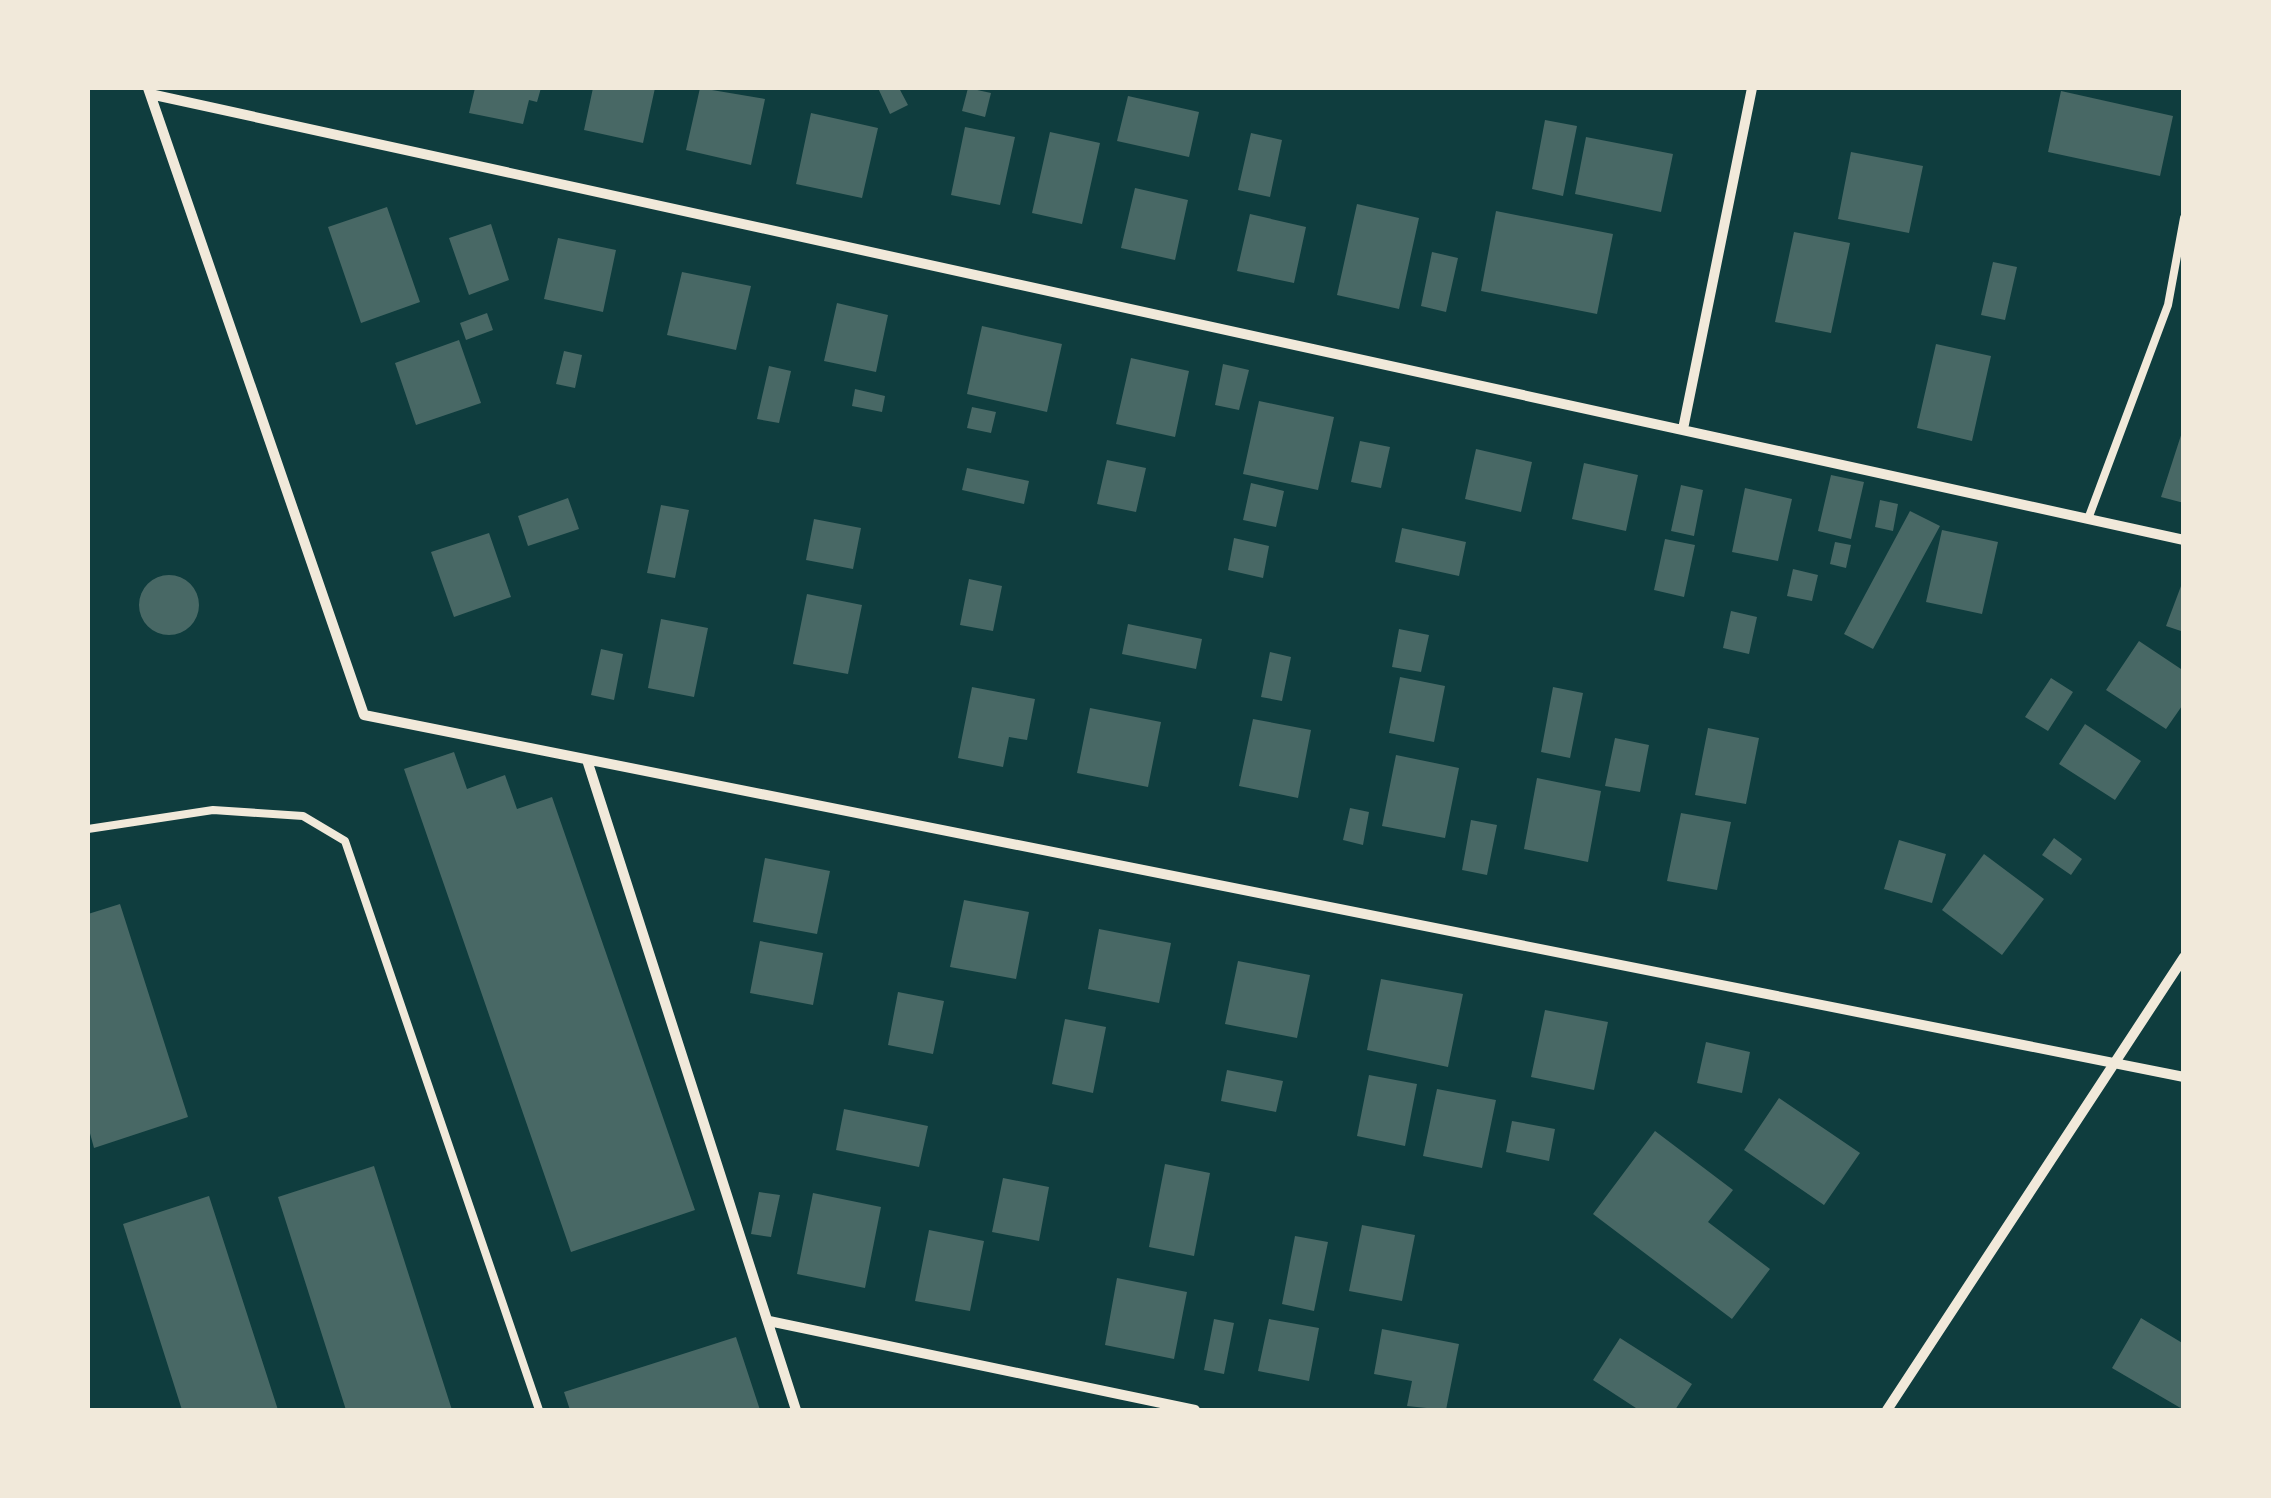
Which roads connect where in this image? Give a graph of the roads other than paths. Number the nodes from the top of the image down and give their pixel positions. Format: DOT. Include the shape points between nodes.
graph roads {
  1 [pos="1752,88"];
  2 [pos="149,91"];
  3 [pos="2184,218"];
  4 [pos="1683,429"];
  5 [pos="2088,518"];
  6 [pos="2184,540"];
  7 [pos="588,760"];
  8 [pos="88,829"];
  9 [pos="2184,957"];
  10 [pos="2116,1064"];
  11 [pos="2184,1077"];
  12 [pos="769,1322"];
  13 [pos="539,1410"];
  14 [pos="796,1410"];
  15 [pos="1195,1410"];
  16 [pos="1887,1410"];
  1 -- 4 [label="street"];
  2 -- 4 [label="street"];
  2 -- 7 [label="street" via="364,715"];
  3 -- 5 [label="lane" via="2168,305"];
  4 -- 5 [label="street"];
  5 -- 6 [label="street"];
  7 -- 10 [label="street"];
  7 -- 12 [label="street"];
  8 -- 13 [label="lane" via="213,810 303,816 344,841"];
  9 -- 10 [label="street"];
  10 -- 11 [label="street"];
  10 -- 16 [label="street"];
  12 -- 14 [label="street"];
  12 -- 15 [label="street"];
}
